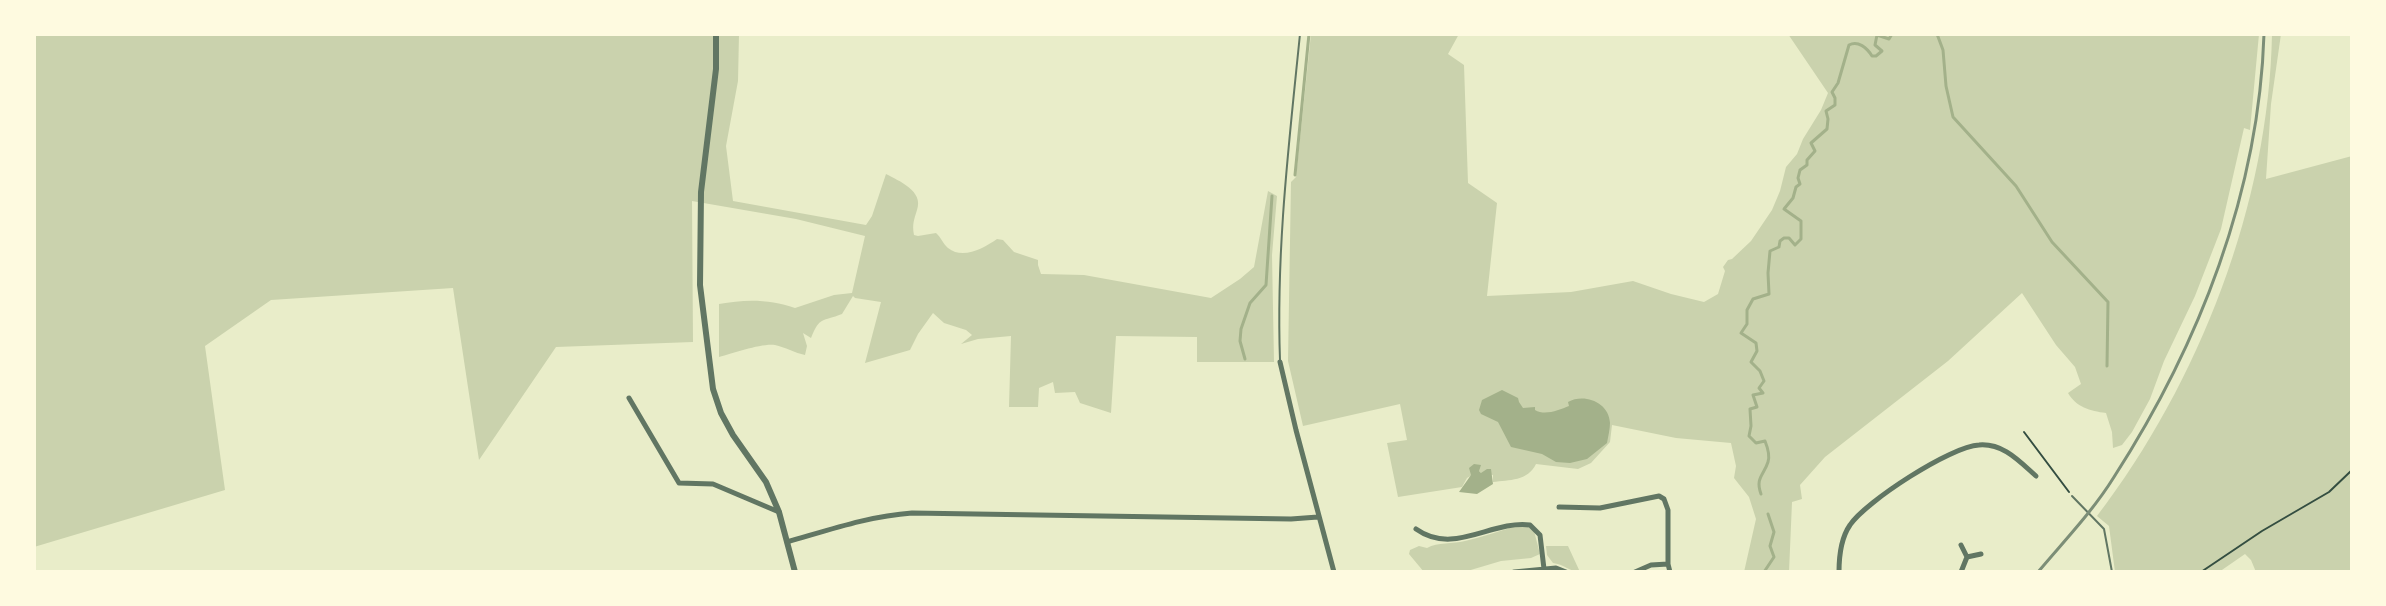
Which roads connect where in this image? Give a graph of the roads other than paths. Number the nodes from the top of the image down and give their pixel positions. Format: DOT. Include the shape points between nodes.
graph roads {
  1 [pos="716,34"];
  2 [pos="1300,34"];
  3 [pos="1280,362"];
  4 [pos="629,398"];
  5 [pos="2030,470"];
  6 [pos="2036,476"];
  7 [pos="2024,478"];
  8 [pos="2072,496"];
  9 [pos="1559,507"];
  10 [pos="779,512"];
  11 [pos="1318,517"];
  12 [pos="1416,529"];
  13 [pos="787,542"];
  14 [pos="1961,545"];
  15 [pos="1981,554"];
  16 [pos="1967,557"];
  17 [pos="1668,564"];
  18 [pos="1544,569"];
  19 [pos="795,572"];
  20 [pos="1334,572"];
  21 [pos="1514,572"];
  22 [pos="1566,572"];
  23 [pos="1635,572"];
  24 [pos="1670,572"];
  25 [pos="1839,572"];
  26 [pos="1961,572"];
  27 [pos="2112,572"];
  1 -- 10 [label="street" via="701,192 700,285 713,389 721,413"];
  2 -- 3 [label="lane" via="1277,301"];
  3 -- 11 [label="street"];
  4 -- 10 [label="street" via="679,483 713,484"];
  5 -- 6 [label="street"];
  5 -- 7 [label="street"];
  5 -- 25 [label="street" via="1989,445 1950,453 1859,514 1842,544"];
  8 -- 27 [label="lane" via="2104,529"];
  9 -- 17 [label="street" via="1600,508 1659,496 1668,510"];
  10 -- 13 [label="street"];
  11 -- 13 [label="street" via="912,513 860,520"];
  11 -- 20 [label="street"];
  12 -- 18 [label="street" via="1453,541 1517,523 1530,525 1540,535"];
  13 -- 19 [label="street"];
  14 -- 16 [label="street"];
  15 -- 16 [label="street"];
  16 -- 26 [label="street"];
  17 -- 23 [label="street"];
  17 -- 24 [label="street"];
  18 -- 21 [label="street"];
  18 -- 22 [label="street"];
}
